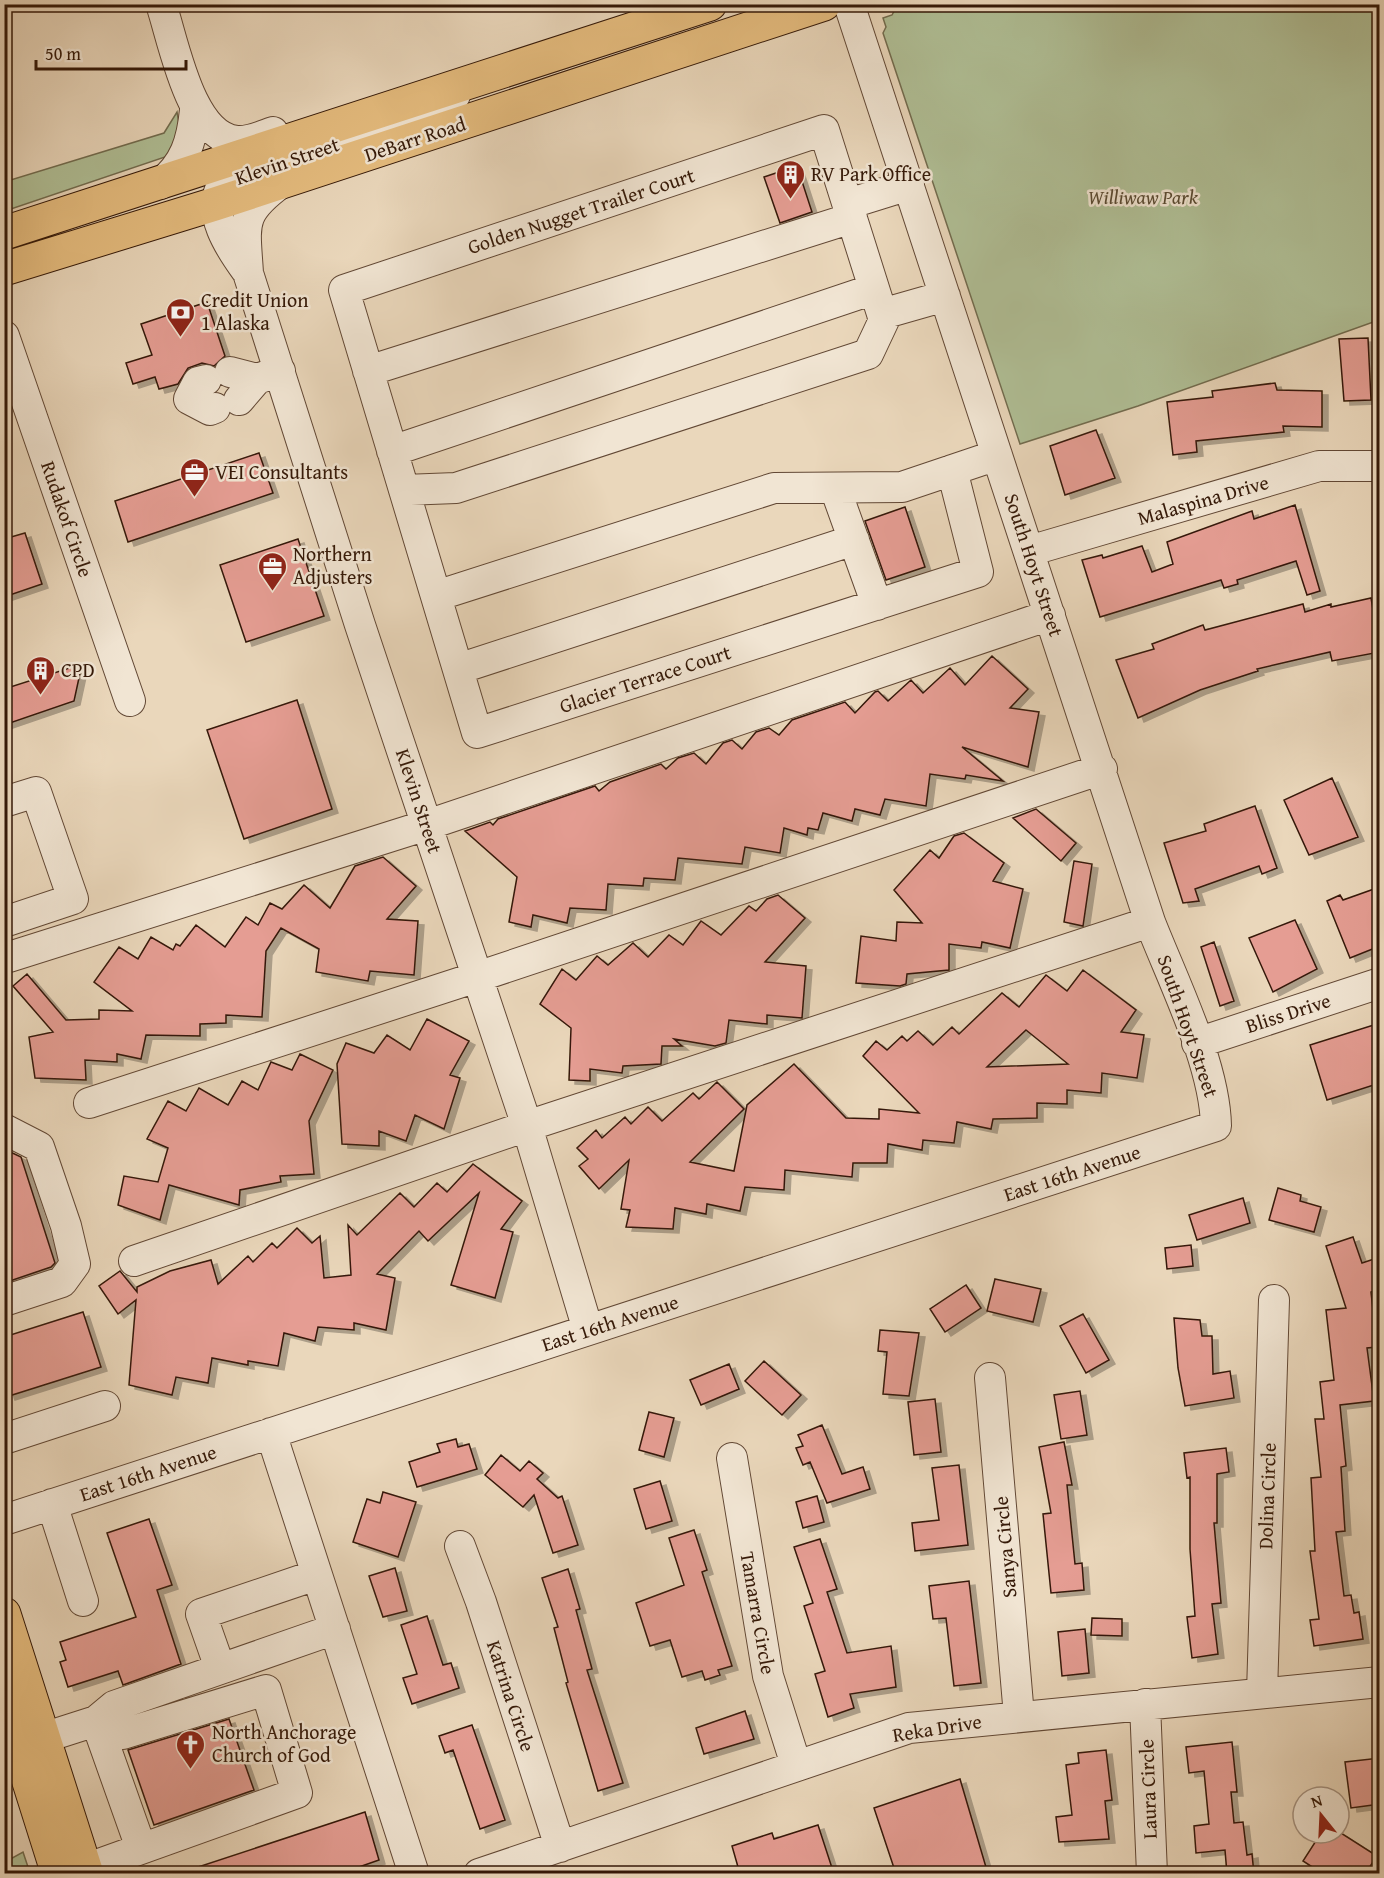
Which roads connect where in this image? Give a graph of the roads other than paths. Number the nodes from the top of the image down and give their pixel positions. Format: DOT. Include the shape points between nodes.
graph roads {
  1 [pos="161,4"];
  2 [pos="711,4"];
  3 [pos="824,4"];
  4 [pos="849,4"];
  5 [pos="518,68"];
  6 [pos="472,83"];
  7 [pos="195,110"];
  8 [pos="282,182"];
  9 [pos="160,184"];
  10 [pos="909,185"];
  11 [pos="215,204"];
  12 [pos="850,211"];
  13 [pos="4,233"];
  14 [pos="4,269"];
  15 [pos="248,273"];
  16 [pos="945,296"];
  17 [pos="878,301"];
  18 [pos="4,336"];
  19 [pos="368,371"];
  20 [pos="392,451"];
  21 [pos="997,455"];
  22 [pos="1380,466"];
  23 [pos="952,470"];
  24 [pos="835,488"];
  25 [pos="404,490"];
  26 [pos="854,540"];
  27 [pos="1029,551"];
  28 [pos="436,596"];
  29 [pos="877,605"];
  30 [pos="1050,615"];
  31 [pos="458,669"];
  32 [pos="130,701"];
  33 [pos="1102,769"];
  34 [pos="4,802"];
  35 [pos="427,825"];
  36 [pos="4,922"];
  37 [pos="1150,922"];
  38 [pos="9,957"];
  39 [pos="477,977"];
  40 [pos="1380,982"];
  41 [pos="1197,1044"];
  42 [pos="88,1103"];
  43 [pos="526,1126"];
  44 [pos="1216,1126"];
  45 [pos="4,1129"];
  46 [pos="134,1261"];
  47 [pos="1274,1300"];
  48 [pos="4,1301"];
  49 [pos="588,1330"];
  50 [pos="990,1378"];
  51 [pos="105,1406"];
  52 [pos="271,1433"];
  53 [pos="4,1439"];
  54 [pos="732,1458"];
  55 [pos="52,1504"];
  56 [pos="4,1520"];
  57 [pos="460,1546"];
  58 [pos="316,1575"];
  59 [pos="83,1600"];
  60 [pos="4,1614"];
  61 [pos="335,1629"];
  62 [pos="220,1668"];
  63 [pos="1380,1682"];
  64 [pos="1262,1693"];
  65 [pos="4,1703"];
  66 [pos="1144,1704"];
  67 [pos="1019,1716"];
  68 [pos="96,1721"];
  69 [pos="31,1742"];
  70 [pos="796,1765"];
  71 [pos="560,1846"];
  72 [pos="141,1848"];
  73 [pos="77,1872"];
  74 [pos="414,1874"];
  75 [pos="479,1874"];
  76 [pos="1152,1874"];
  1 -- 7 [label="street"];
  2 -- 5 [label="main road, DeBarr Road"];
  3 -- 8 [label="main road, DeBarr Road"];
  4 -- 10 [label="street, South Hoyt Street"];
  5 -- 6 [label="main road, DeBarr Road"];
  5 -- 7 [label="street" via="468,68 242,141 215,133"];
  6 -- 9 [label="main road, DeBarr Road"];
  6 -- 11 [label="street, Klevin Street" via="423,114 243,174 222,186"];
  7 -- 9 [label="street" via="187,152"];
  8 -- 11 [label="main road, DeBarr Road"];
  8 -- 15 [label="street, Klevin Street" via="254,204 248,217"];
  9 -- 13 [label="main road, DeBarr Road"];
  10 -- 12 [label="street"];
  10 -- 16 [label="street, South Hoyt Street"];
  11 -- 14 [label="main road, DeBarr Road"];
  11 -- 15 [label="street, Klevin Street" via="231,248"];
  12 -- 17 [label="street, Golden Nugget Trailer Court"];
  12 -- 19 [label="street" via="771,244"];
  12 -- 19 [label="street, Golden Nugget Trailer Court" via="824,130 344,290"];
  15 -- 35 [label="street, Klevin Street" via="228,388"];
  16 -- 17 [label="street"];
  16 -- 21 [label="street, South Hoyt Street"];
  17 -- 20 [label="street"];
  17 -- 25 [label="street" via="884,320 868,354 456,488"];
  18 -- 32 [label="street, Rudakof Circle"];
  19 -- 20 [label="street, Golden Nugget Trailer Court"];
  20 -- 25 [label="street, Golden Nugget Trailer Court"];
  21 -- 23 [label="street"];
  21 -- 27 [label="street, South Hoyt Street"];
  22 -- 27 [label="street, Malaspina Drive" via="1319,466"];
  23 -- 24 [label="street" via="902,487"];
  23 -- 29 [label="street, Glacier Terrace Court" via="978,572"];
  24 -- 26 [label="street"];
  24 -- 28 [label="street" via="774,488"];
  25 -- 28 [label="street, Glacier Terrace Court"];
  26 -- 29 [label="street"];
  26 -- 31 [label="street"];
  27 -- 30 [label="street, South Hoyt Street"];
  28 -- 31 [label="street, Glacier Terrace Court"];
  29 -- 31 [label="street, Glacier Terrace Court" via="477,733"];
  30 -- 33 [label="street, South Hoyt Street"];
  30 -- 35 [label="street"];
  33 -- 37 [label="street, South Hoyt Street"];
  33 -- 39 [label="street"];
  34 -- 36 [label="street" via="36,792 73,899"];
  35 -- 38 [label="street"];
  35 -- 39 [label="street, Klevin Street"];
  37 -- 41 [label="street, South Hoyt Street"];
  37 -- 43 [label="street"];
  39 -- 42 [label="street"];
  39 -- 43 [label="street, Klevin Street"];
  40 -- 41 [label="street, Bliss Drive"];
  41 -- 44 [label="street, South Hoyt Street" via="1215,1103"];
  43 -- 46 [label="street"];
  43 -- 49 [label="street, Klevin Street"];
  44 -- 49 [label="street, East 16th Avenue"];
  45 -- 48 [label="street" via="39,1147 75,1264 62,1282"];
  47 -- 64 [label="street, Dolina Circle"];
  49 -- 52 [label="street, East 16th Avenue"];
  50 -- 67 [label="street, Sanya Circle"];
  51 -- 53 [label="street"];
  52 -- 55 [label="street, East 16th Avenue"];
  52 -- 58 [label="street"];
  54 -- 70 [label="street, Tamarra Circle" via="768,1676"];
  55 -- 56 [label="street, East 16th Avenue"];
  55 -- 59 [label="street"];
  57 -- 71 [label="street, Katrina Circle"];
  58 -- 61 [label="street"];
  58 -- 62 [label="street" via="201,1614"];
  60 -- 69 [label="main road"];
  61 -- 62 [label="street"];
  61 -- 74 [label="street"];
  62 -- 68 [label="street" via="114,1706"];
  63 -- 64 [label="street, Reka Drive"];
  64 -- 66 [label="street, Reka Drive"];
  65 -- 69 [label="main road"];
  66 -- 67 [label="street, Reka Drive"];
  66 -- 76 [label="street, Laura Circle"];
  67 -- 70 [label="street, Reka Drive" via="909,1728"];
  68 -- 69 [label="street"];
  68 -- 72 [label="street"];
  68 -- 72 [label="street" via="123,1734 266,1690 297,1793"];
  69 -- 73 [label="main road"];
  70 -- 71 [label="street, Reka Drive"];
  71 -- 75 [label="street, Reka Drive"];
  72 -- 73 [label="street"];
}
